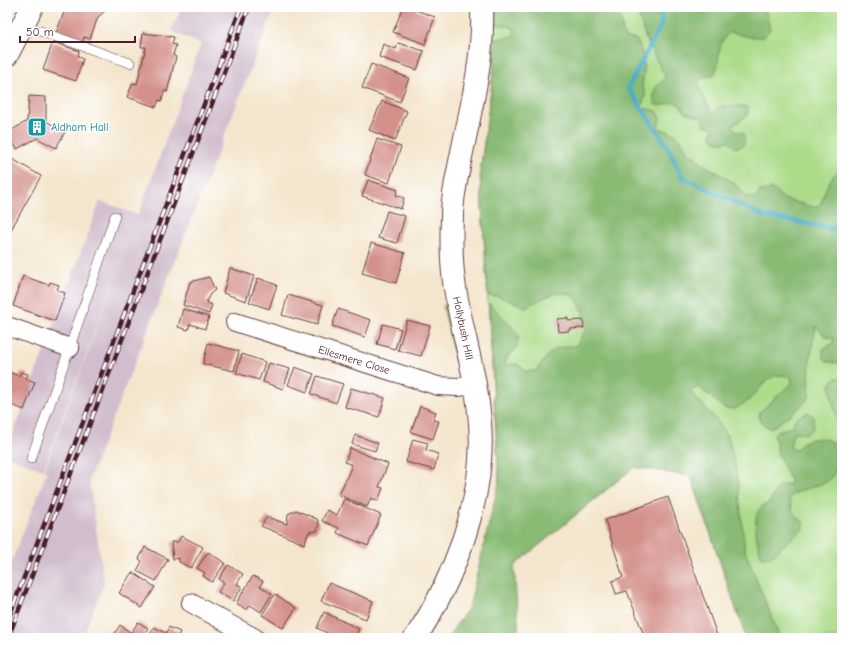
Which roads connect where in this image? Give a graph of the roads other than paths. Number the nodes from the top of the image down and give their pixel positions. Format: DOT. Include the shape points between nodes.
graph roads {
  1 [pos="482,7"];
  2 [pos="20,23"];
  3 [pos="7,54"];
  4 [pos="130,63"];
  5 [pos="115,216"];
  6 [pos="235,322"];
  7 [pos="7,326"];
  8 [pos="70,348"];
  9 [pos="475,384"];
  10 [pos="31,459"];
  11 [pos="191,603"];
  12 [pos="255,638"];
  13 [pos="415,638"];
  1 -- 9 [label="main road, Hollybush Hill" via="480,64 455,185 452,215 454,286"];
  2 -- 3 [label="main road"];
  2 -- 4 [label="lane"];
  5 -- 8 [label="lane"];
  6 -- 9 [label="street, Ellesmere Close" via="438,386 458,388"];
  7 -- 8 [label="street"];
  8 -- 10 [label="lane"];
  9 -- 13 [label="main road, Hollybush Hill" via="480,424 480,468 471,513 441,595"];
  11 -- 12 [label="street"];
}
